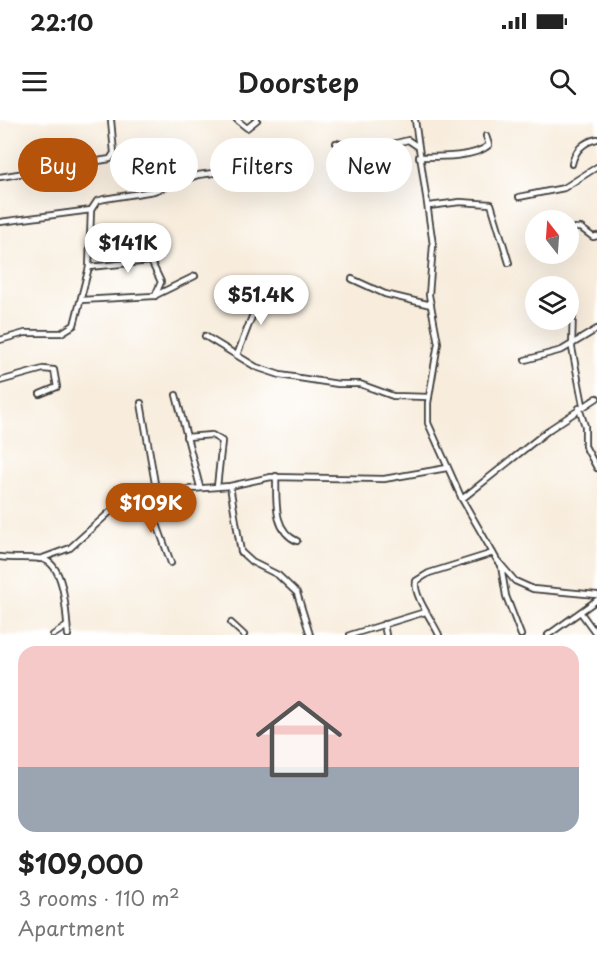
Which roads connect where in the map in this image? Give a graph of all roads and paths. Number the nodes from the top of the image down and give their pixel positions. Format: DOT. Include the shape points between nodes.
graph roads {
  1 [pos="111,120"];
  2 [pos="237,120"];
  3 [pos="257,120"];
  4 [pos="415,120"];
  5 [pos="486,136"];
  6 [pos="597,139"];
  7 [pos="412,143"];
  8 [pos="417,146"];
  9 [pos="419,157"];
  10 [pos="572,164"];
  11 [pos="597,167"];
  12 [pos="210,174"];
  13 [pos="0,177"];
  14 [pos="519,197"];
  15 [pos="429,207"];
  16 [pos="91,210"];
  17 [pos="0,222"];
  18 [pos="579,228"];
  19 [pos="597,236"];
  20 [pos="509,263"];
  21 [pos="89,267"];
  22 [pos="195,276"];
  23 [pos="352,279"];
  24 [pos="154,296"];
  25 [pos="246,298"];
  26 [pos="81,300"];
  27 [pos="431,305"];
  28 [pos="597,329"];
  29 [pos="572,330"];
  30 [pos="205,336"];
  31 [pos="0,340"];
  32 [pos="571,344"];
  33 [pos="237,355"];
  34 [pos="525,360"];
  35 [pos="0,381"];
  36 [pos="40,394"];
  37 [pos="176,395"];
  38 [pos="429,397"];
  39 [pos="597,398"];
  40 [pos="141,403"];
  41 [pos="581,406"];
  42 [pos="186,437"];
  43 [pos="447,468"];
  44 [pos="597,468"];
  45 [pos="276,476"];
  46 [pos="230,486"];
  47 [pos="200,487"];
  48 [pos="217,488"];
  49 [pos="157,495"];
  50 [pos="148,499"];
  51 [pos="462,499"];
  52 [pos="297,541"];
  53 [pos="493,553"];
  54 [pos="0,557"];
  55 [pos="40,559"];
  56 [pos="171,563"];
  57 [pos="501,566"];
  58 [pos="597,595"];
  59 [pos="597,600"];
  60 [pos="425,612"];
  61 [pos="581,613"];
  62 [pos="231,623"];
  63 [pos="384,624"];
  64 [pos="67,626"];
  65 [pos="520,634"];
  66 [pos="53,635"];
  67 [pos="68,635"];
  68 [pos="244,635"];
  69 [pos="310,635"];
  70 [pos="350,635"];
  71 [pos="386,635"];
  72 [pos="439,635"];
  73 [pos="512,635"];
  74 [pos="548,635"];
  75 [pos="597,635"];
  1 -- 13 [label="street" via="114,153 110,159"];
  2 -- 3 [label="street" via="247,128"];
  4 -- 8 [label="street"];
  5 -- 9 [label="street" via="489,145 483,149 451,158"];
  6 -- 10 [label="street" via="576,151"];
  7 -- 8 [label="street"];
  8 -- 9 [label="street"];
  9 -- 15 [label="street"];
  11 -- 14 [label="street" via="564,188"];
  12 -- 16 [label="street" via="154,191 97,201"];
  15 -- 20 [label="street" via="460,202 491,204"];
  15 -- 27 [label="street" via="433,245"];
  16 -- 17 [label="street"];
  16 -- 21 [label="street"];
  18 -- 19 [label="street"];
  21 -- 24 [label="street" via="151,261 161,282"];
  21 -- 26 [label="street"];
  22 -- 24 [label="street"];
  23 -- 27 [label="street" via="385,294"];
  24 -- 26 [label="street"];
  25 -- 33 [label="street" via="253,314"];
  26 -- 31 [label="street" via="74,325 67,331 25,333"];
  27 -- 38 [label="street" via="438,344"];
  28 -- 32 [label="street"];
  29 -- 32 [label="street"];
  30 -- 33 [label="street"];
  32 -- 34 [label="street"];
  32 -- 41 [label="street"];
  33 -- 38 [label="street" via="279,375 360,384 393,396"];
  35 -- 36 [label="street" via="43,369 54,370 57,387"];
  37 -- 42 [label="street"];
  38 -- 43 [label="street" via="428,423"];
  39 -- 41 [label="street"];
  40 -- 49 [label="street"];
  41 -- 44 [label="street" via="585,446"];
  41 -- 51 [label="street"];
  42 -- 47 [label="street"];
  42 -- 48 [label="street" via="212,435 222,441"];
  43 -- 45 [label="street" via="384,479"];
  43 -- 51 [label="street"];
  45 -- 46 [label="street"];
  45 -- 52 [label="street" via="280,525"];
  46 -- 48 [label="street"];
  46 -- 69 [label="street" via="241,552 278,575 297,593"];
  47 -- 48 [label="street"];
  47 -- 49 [label="street"];
  49 -- 50 [label="street"];
  50 -- 55 [label="street" via="111,511 70,549"];
  50 -- 56 [label="street"];
  51 -- 53 [label="street"];
  53 -- 57 [label="street"];
  53 -- 60 [label="street" via="419,578 415,586"];
  54 -- 55 [label="street"];
  55 -- 64 [label="street" via="52,565 59,575"];
  57 -- 58 [label="street" via="525,587"];
  57 -- 65 [label="street" via="506,596"];
  59 -- 61 [label="street"];
  60 -- 63 [label="street"];
  60 -- 72 [label="street"];
  61 -- 74 [label="street"];
  61 -- 75 [label="street"];
  62 -- 68 [label="street"];
  63 -- 70 [label="street"];
  63 -- 71 [label="street"];
  64 -- 66 [label="street"];
  64 -- 67 [label="street"];
  65 -- 73 [label="street"];
}
